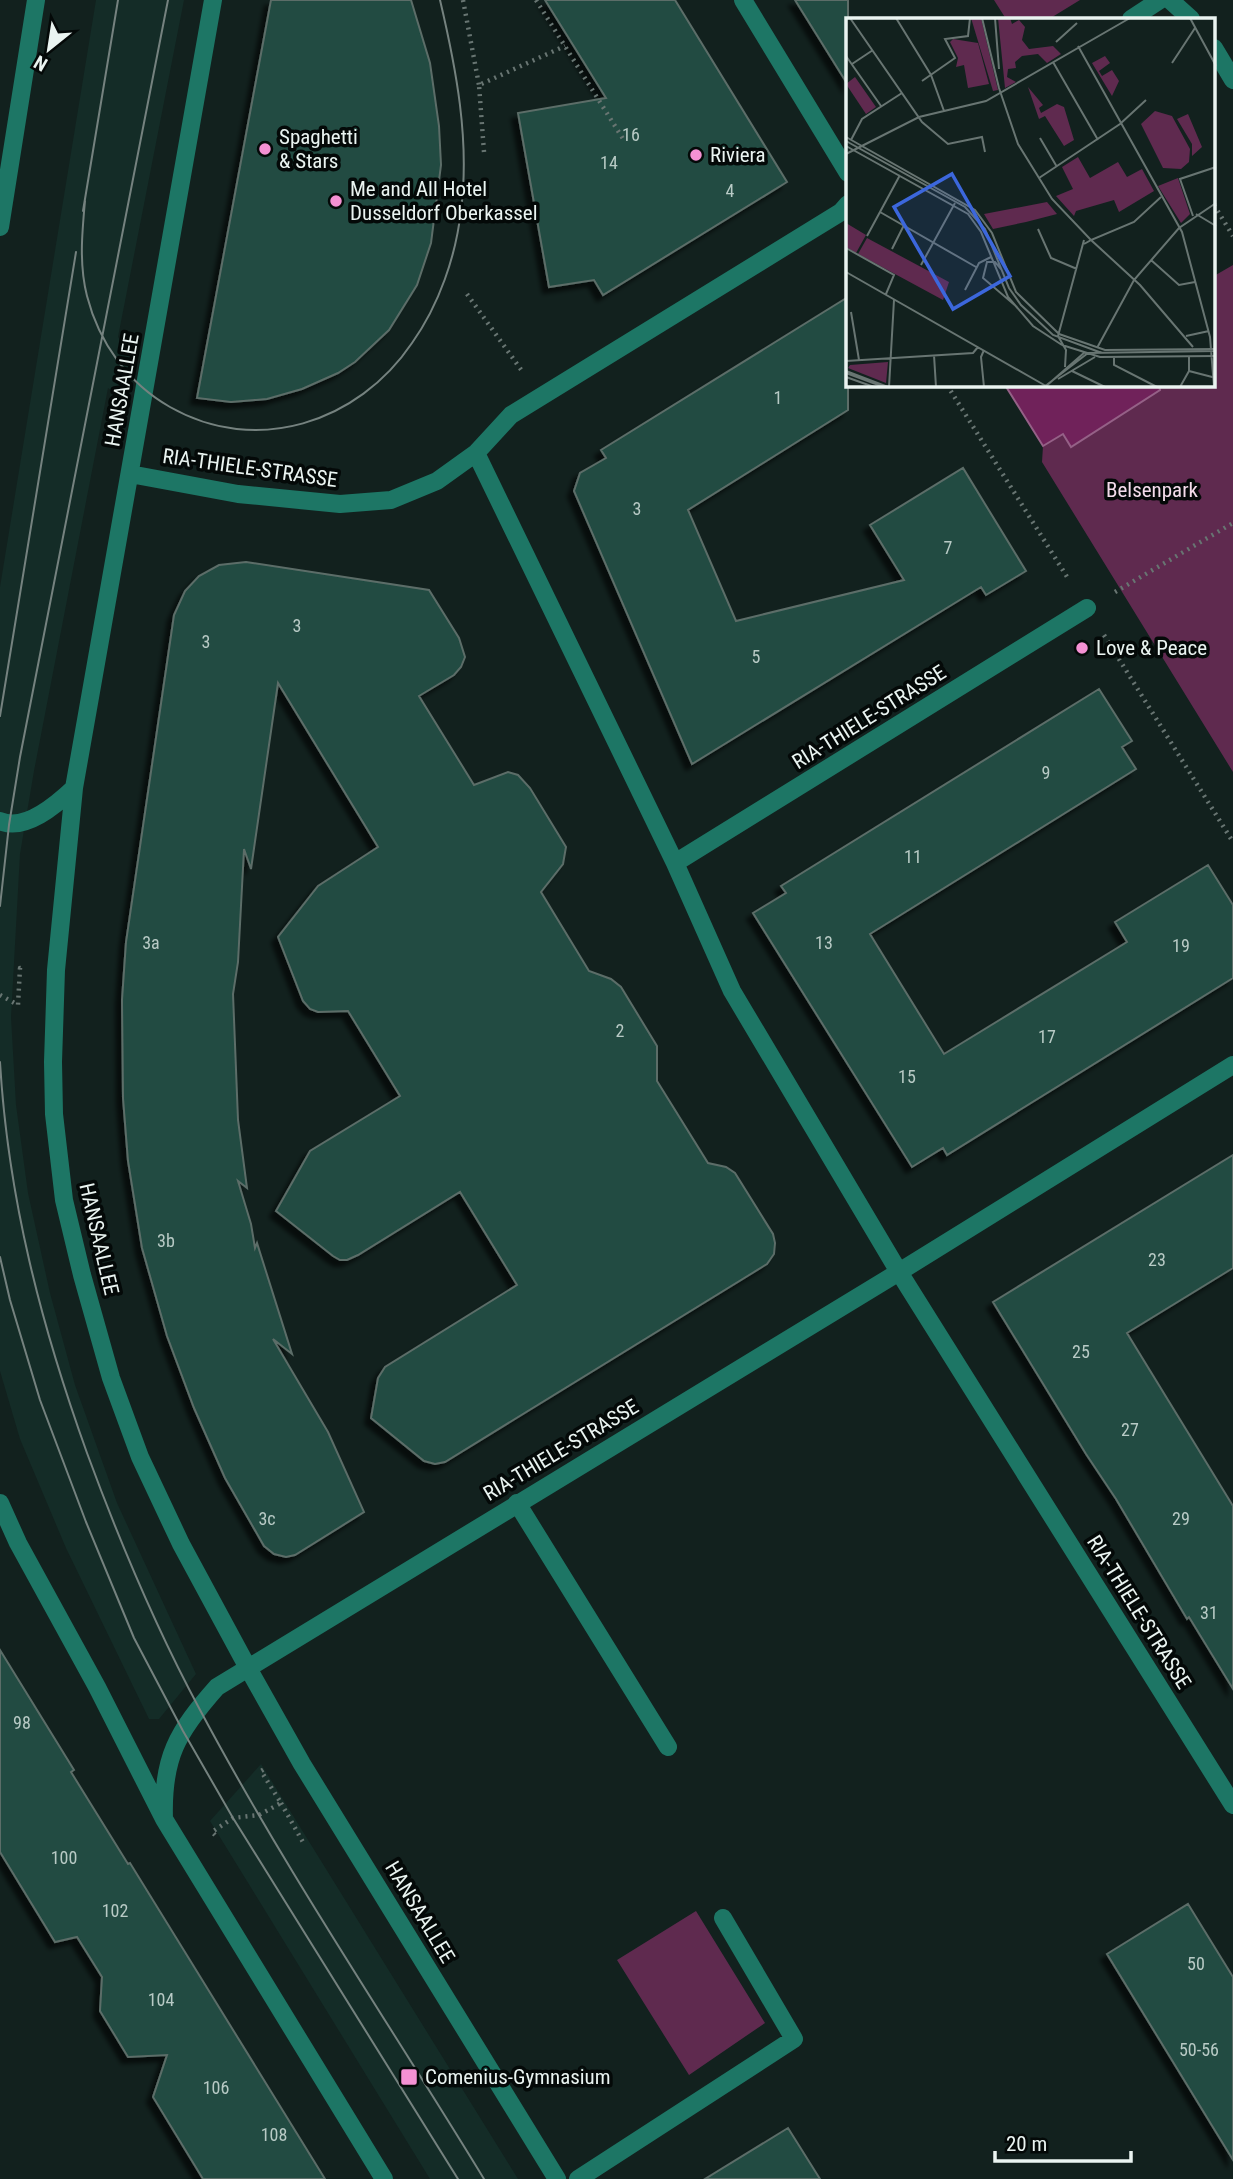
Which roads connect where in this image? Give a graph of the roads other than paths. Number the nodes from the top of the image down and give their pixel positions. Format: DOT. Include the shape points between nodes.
graph roads {
  1 [pos="36,0"];
  2 [pos="213,0"];
  3 [pos="743,0"];
  4 [pos="1160,0"];
  5 [pos="1170,0"];
  6 [pos="1133,18"];
  7 [pos="1190,18"];
  8 [pos="1216,51"];
  9 [pos="1233,80"];
  10 [pos="846,170"];
  11 [pos="846,206"];
  12 [pos="0,227"];
  13 [pos="476,453"];
  14 [pos="130,474"];
  15 [pos="1087,608"];
  16 [pos="74,788"];
  17 [pos="0,821"];
  18 [pos="675,863"];
  19 [pos="1233,1066"];
  20 [pos="899,1272"];
  21 [pos="0,1503"];
  22 [pos="517,1503"];
  23 [pos="248,1668"];
  24 [pos="668,1747"];
  25 [pos="1232,1800"];
  26 [pos="164,1819"];
  27 [pos="723,1918"];
  28 [pos="384,2179"];
  29 [pos="557,2179"];
  30 [pos="578,2179"];
  1 -- 12 [label="street"];
  2 -- 14 [label="street, HANSAALLEE"];
  3 -- 10 [label="street"];
  4 -- 6 [label="street"];
  5 -- 7 [label="street"];
  8 -- 9 [label="street"];
  11 -- 13 [label="street, RIA-THIELE-STRASSE" via="511,415"];
  13 -- 14 [label="street, RIA-THIELE-STRASSE" via="437,481 391,500 340,505 238,494"];
  13 -- 18 [label="street, RIA-THIELE-STRASSE"];
  14 -- 16 [label="street, HANSAALLEE"];
  15 -- 18 [label="street, RIA-THIELE-STRASSE"];
  16 -- 17 [label="street" via="32,819 9,825"];
  16 -- 23 [label="street, HANSAALLEE" via="59,931 53,1062 64,1200 111,1378 140,1457"];
  18 -- 20 [label="street, RIA-THIELE-STRASSE" via="732,990"];
  19 -- 20 [label="street, RIA-THIELE-STRASSE"];
  20 -- 22 [label="street, RIA-THIELE-STRASSE"];
  20 -- 25 [label="street, RIA-THIELE-STRASSE"];
  21 -- 26 [label="street"];
  22 -- 23 [label="street, RIA-THIELE-STRASSE"];
  22 -- 24 [label="street"];
  23 -- 26 [label="street" via="217,1687 183,1731 171,1754 163,1788"];
  23 -- 29 [label="street, HANSAALLEE"];
  26 -- 28 [label="street"];
  27 -- 30 [label="street" via="794,2039"];
}
